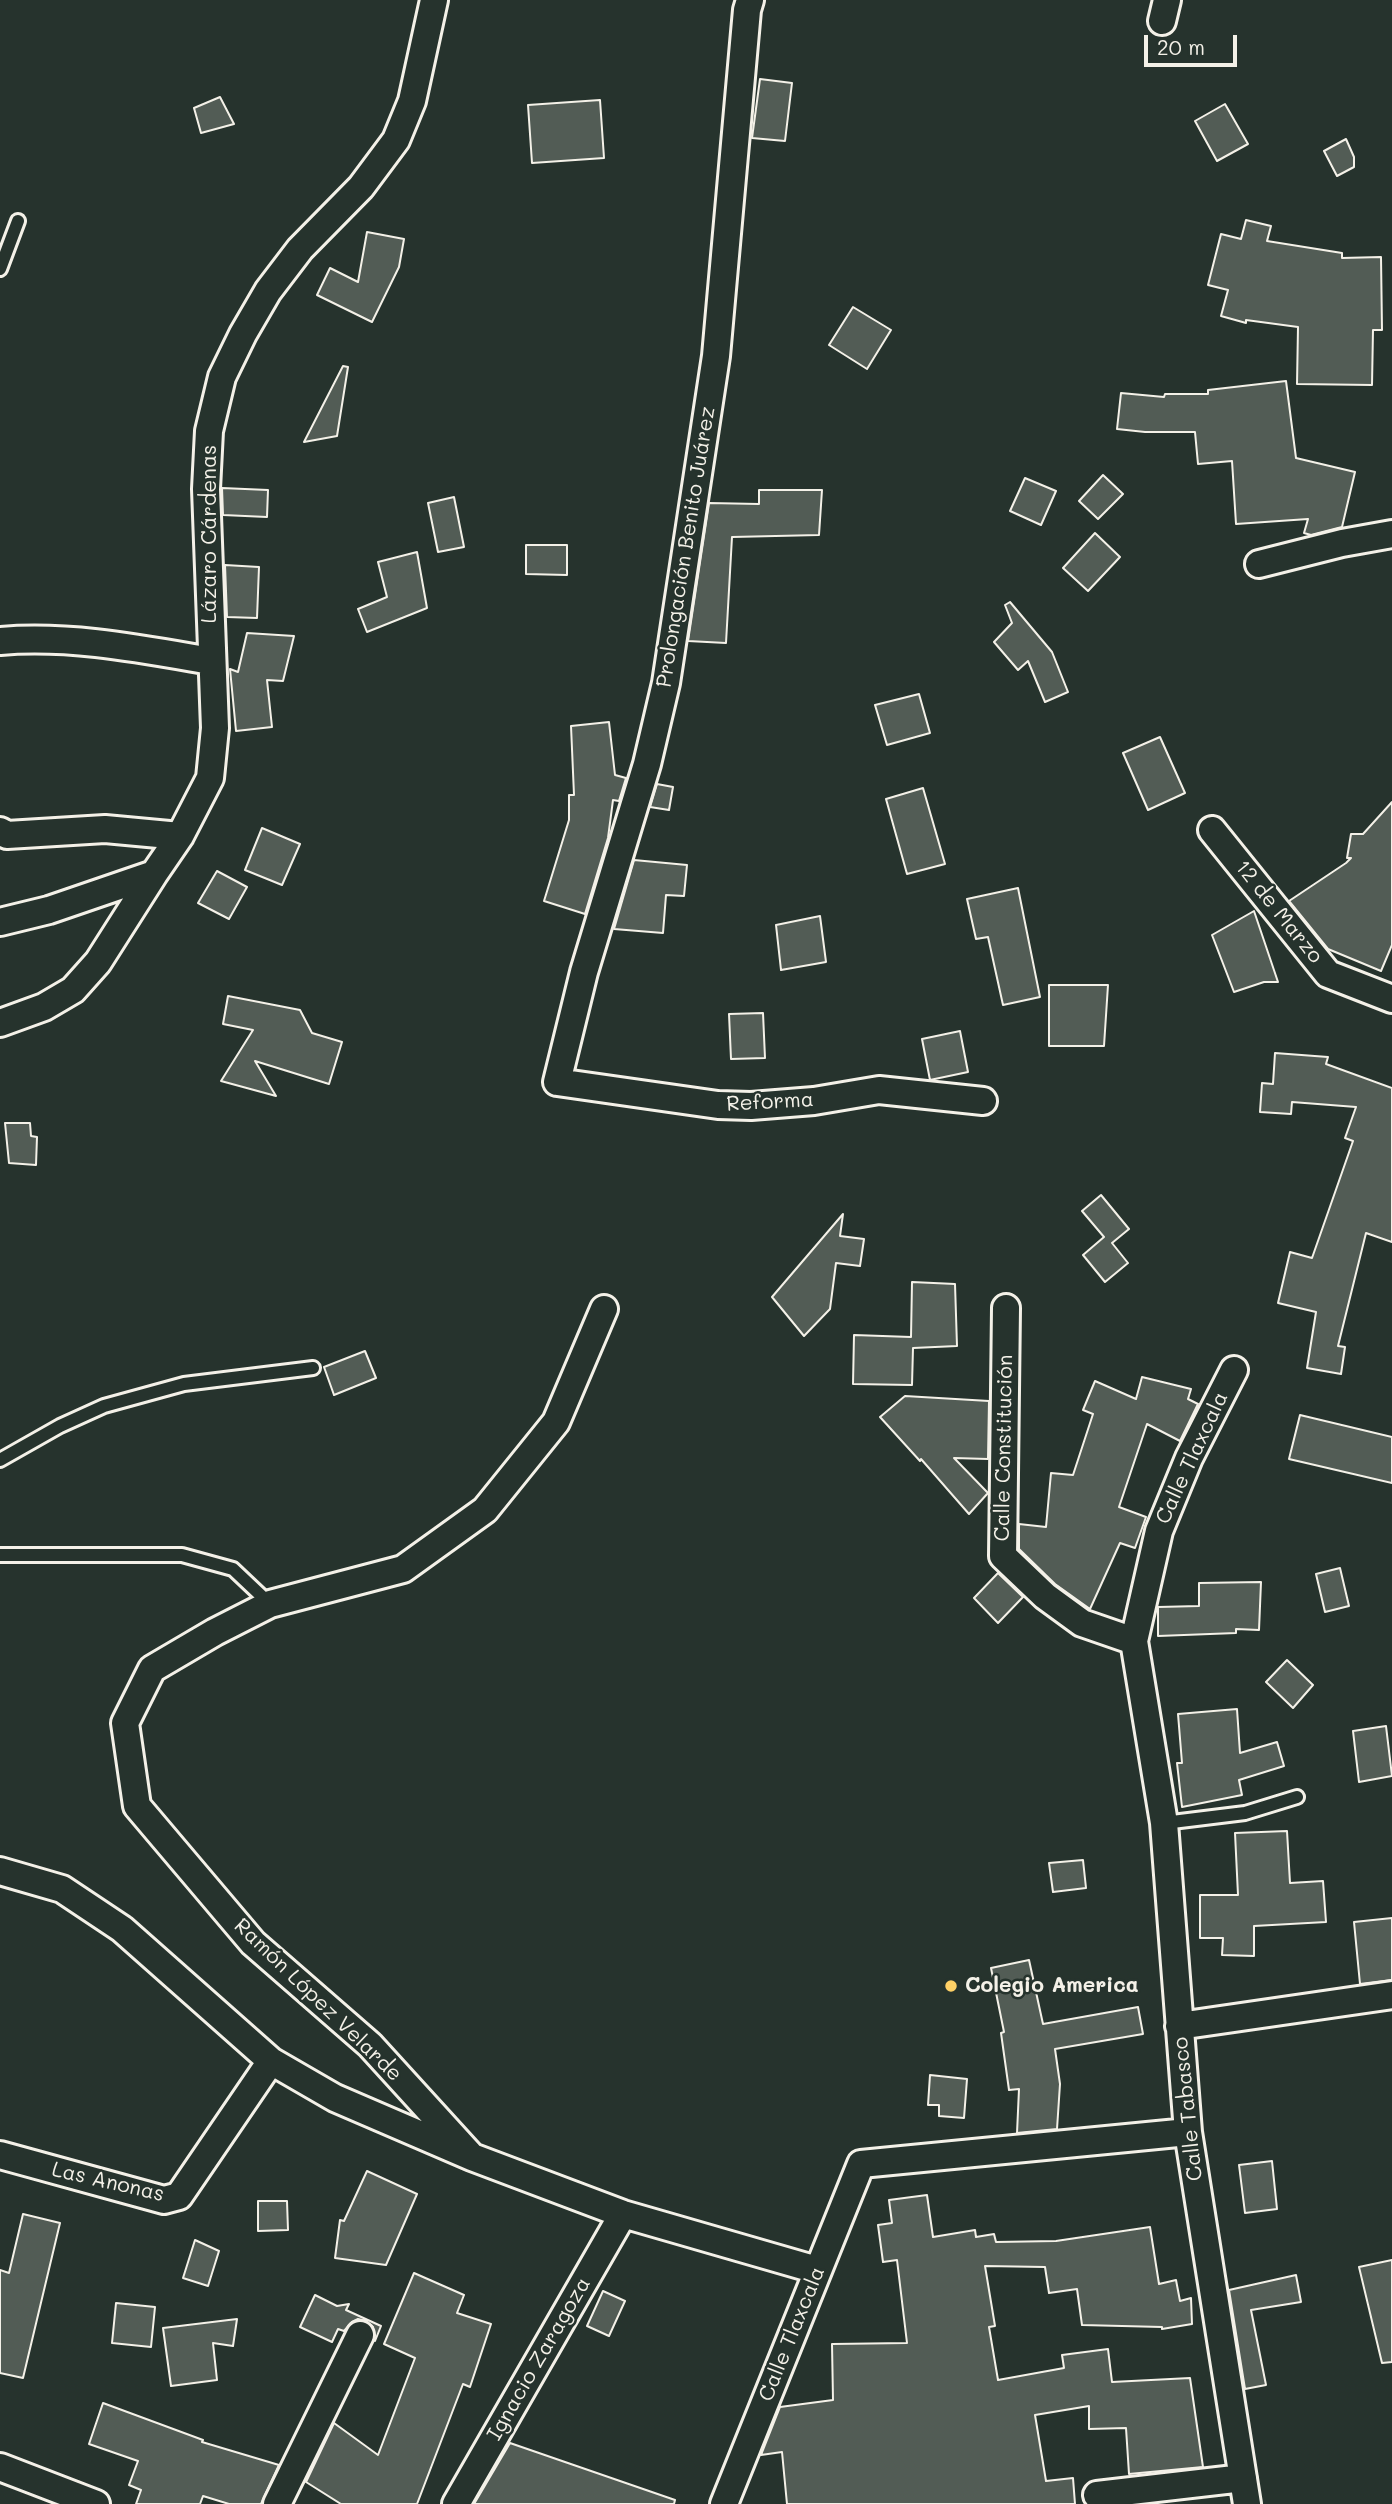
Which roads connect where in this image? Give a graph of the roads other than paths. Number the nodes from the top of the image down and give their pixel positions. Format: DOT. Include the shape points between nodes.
graph roads {
  1 [pos="434,0"];
  2 [pos="750,0"];
  3 [pos="18,221"];
  4 [pos="0,270"];
  5 [pos="1392,534"];
  6 [pos="1259,564"];
  7 [pos="0,641"];
  8 [pos="211,661"];
  9 [pos="1212,830"];
  10 [pos="0,831"];
  11 [pos="180,836"];
  12 [pos="154,874"];
  13 [pos="0,922"];
  14 [pos="1392,999"];
  15 [pos="0,1023"];
  16 [pos="557,1082"];
  17 [pos="983,1101"];
  18 [pos="1006,1308"];
  19 [pos="604,1309"];
  20 [pos="313,1368"];
  21 [pos="1234,1370"];
  22 [pos="0,1460"];
  23 [pos="0,1555"];
  24 [pos="270,1604"];
  25 [pos="1134,1642"];
  26 [pos="1145,1713"];
  27 [pos="1297,1797"];
  28 [pos="1164,1823"];
  29 [pos="0,1871"];
  30 [pos="1392,1995"];
  31 [pos="1179,2026"];
  32 [pos="271,2061"];
  33 [pos="1188,2132"];
  34 [pos="0,2155"];
  35 [pos="472,2157"];
  36 [pos="623,2214"];
  37 [pos="817,2270"];
  38 [pos="360,2335"];
  39 [pos="0,2467"];
  40 [pos="1245,2491"];
  41 [pos="1097,2495"];
  42 [pos="96,2504"];
  43 [pos="277,2504"];
  44 [pos="456,2504"];
  45 [pos="724,2504"];
  1 -- 8 [label="street, Lázaro Cárdenas" via="412,101 396,140 361,187 300,249 268,291 222,377 209,431 206,489"];
  2 -- 16 [label="street, Prolongación Benito Juárez" via="716,356 666,683"];
  3 -- 4 [label="lane"];
  5 -- 6 [label="street"];
  7 -- 8 [label="street" via="36,638 117,644"];
  8 -- 11 [label="street, Lázaro Cárdenas" via="215,728 209,778"];
  9 -- 14 [label="street, 12 de Marzo" via="1328,974"];
  10 -- 11 [label="street" via="7,835 106,829"];
  11 -- 12 [label="street, Lázaro Cárdenas"];
  12 -- 13 [label="street"];
  12 -- 15 [label="street, Lázaro Cárdenas" via="98,962 73,990 44,1007"];
  16 -- 17 [label="street, Reforma" via="718,1105 814,1101 878,1090"];
  18 -- 25 [label="street, Calle Constitución" via="1003,1556 1082,1623"];
  19 -- 24 [label="street, Ramón López Velarde" via="556,1422 485,1510 403,1569"];
  20 -- 22 [label="lane" via="184,1384 104,1406"];
  21 -- 25 [label="street, Calle Tlaxcala" via="1189,1458 1159,1531"];
  23 -- 24 [label="lane" via="182,1555 233,1569"];
  24 -- 35 [label="street, Ramón López Velarde" via="152,1669 125,1723 136,1806 253,1943 370,2045"];
  25 -- 26 [label="street, Calle Tlaxcala"];
  26 -- 28 [label="street, Calle Tabasco"];
  27 -- 28 [label="lane" via="1245,1813"];
  28 -- 31 [label="street, Calle Tabasco"];
  29 -- 32 [label="street, Ramón López Velarde" via="62,1889 122,1929"];
  30 -- 31 [label="street"];
  31 -- 33 [label="street, Calle Tabasco"];
  32 -- 34 [label="street, Las Anonas" via="179,2196 164,2200"];
  32 -- 35 [label="street, Ramón López Velarde" via="334,2098"];
  33 -- 37 [label="street, Calle Tlaxcala" via="861,2164"];
  33 -- 40 [label="street, Calle Tabasco"];
  35 -- 36 [label="street, Ramón López Velarde"];
  36 -- 37 [label="street, Ramón López Velarde"];
  36 -- 44 [label="street, Ignacio Zaragoza"];
  37 -- 45 [label="street, Calle Tlaxcala"];
  38 -- 43 [label="street"];
  39 -- 42 [label="street"];
  40 -- 41 [label="street"];
}
